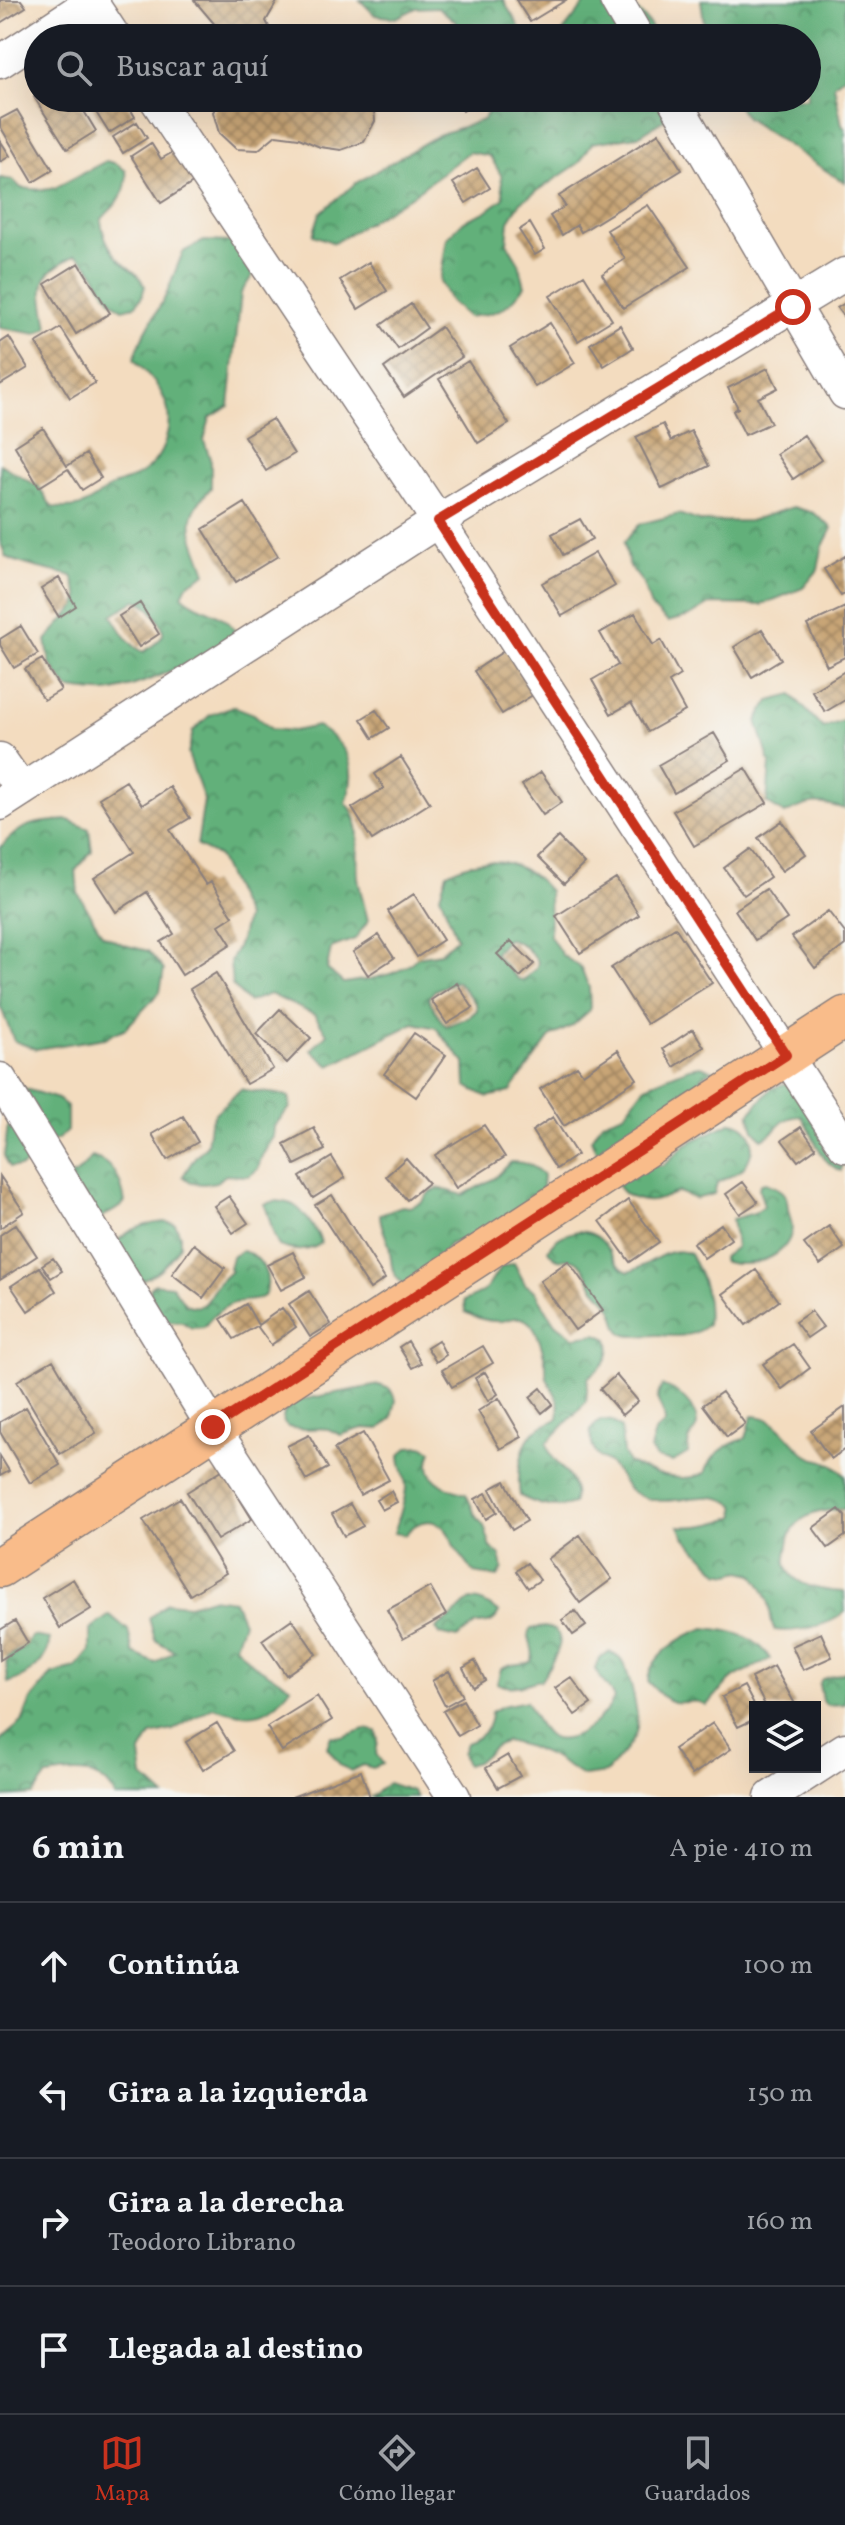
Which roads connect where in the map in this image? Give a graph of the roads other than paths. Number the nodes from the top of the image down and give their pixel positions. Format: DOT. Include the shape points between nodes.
graph roads {
  1 [pos="616,0"];
  2 [pos="92,1"];
  3 [pos="57,24"];
  4 [pos="106,24"];
  5 [pos="630,24"];
  6 [pos="24,46"];
  7 [pos="0,62"];
  8 [pos="164,112"];
  9 [pos="681,112"];
  10 [pos="845,274"];
  11 [pos="793,307"];
  12 [pos="845,393"];
  13 [pos="438,521"];
  14 [pos="0,759"];
  15 [pos="11,797"];
  16 [pos="845,1017"];
  17 [pos="786,1055"];
  18 [pos="0,1079"];
  19 [pos="845,1146"];
  20 [pos="213,1427"];
  21 [pos="0,1567"];
  22 [pos="845,1749"];
  23 [pos="454,1797"];
  24 [pos="771,1797"];
  1 -- 5 [label="street"];
  2 -- 3 [label="street"];
  2 -- 4 [label="street"];
  6 -- 7 [label="street"];
  8 -- 13 [label="street"];
  9 -- 11 [label="street"];
  10 -- 11 [label="street"];
  11 -- 12 [label="street"];
  11 -- 13 [label="street"];
  13 -- 15 [label="street"];
  13 -- 17 [label="street"];
  14 -- 15 [label="street"];
  16 -- 17 [label="main road"];
  17 -- 19 [label="street"];
  17 -- 20 [label="main road"];
  18 -- 20 [label="street"];
  20 -- 21 [label="main road"];
  20 -- 23 [label="street"];
  22 -- 24 [label="street"];
}
